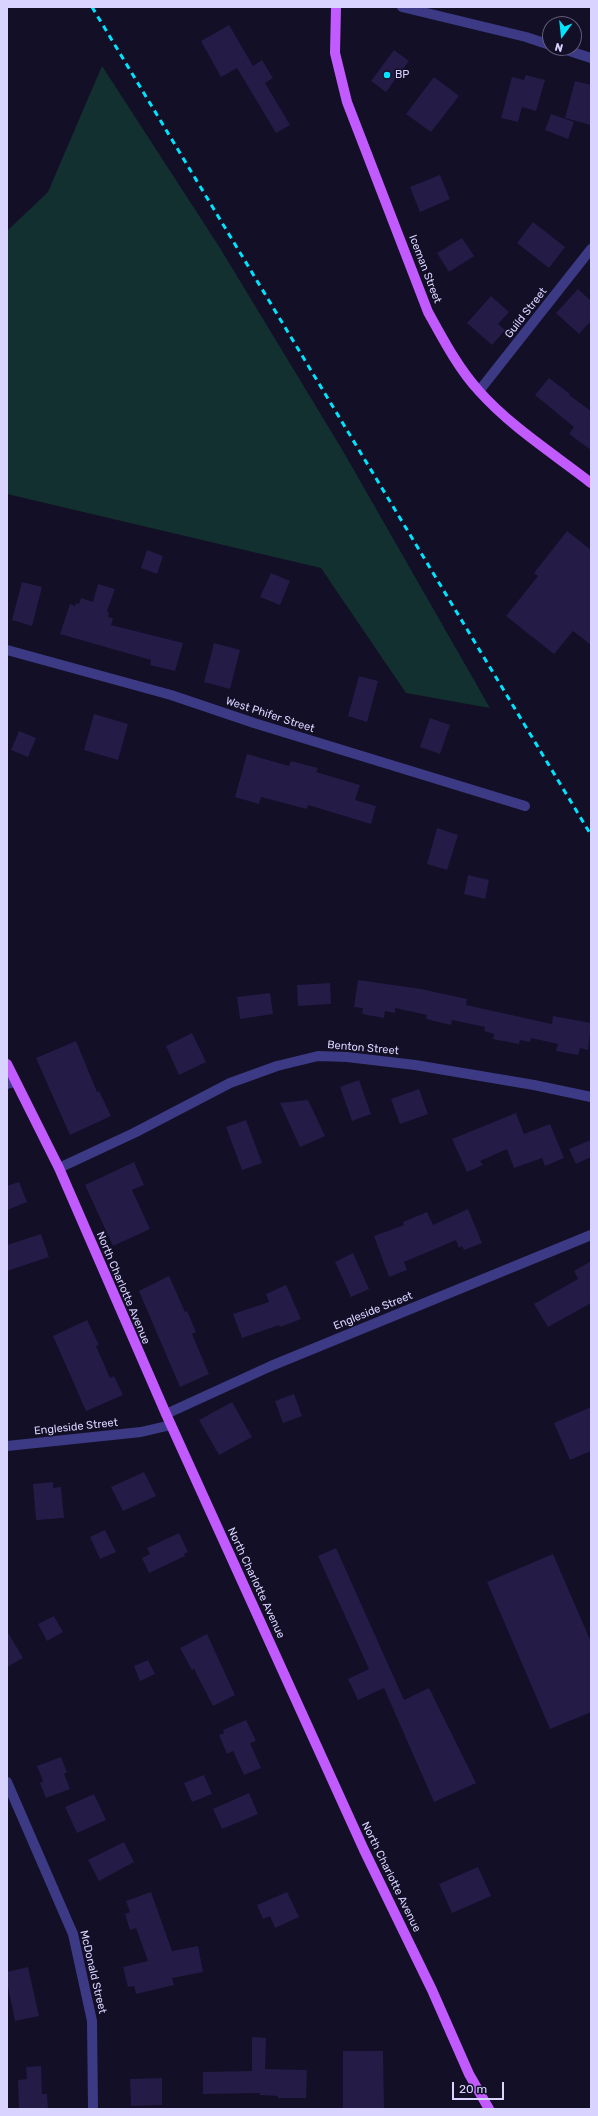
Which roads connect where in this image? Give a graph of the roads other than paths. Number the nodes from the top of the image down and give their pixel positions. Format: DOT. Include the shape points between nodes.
graph roads {
  1 [pos="336,7"];
  2 [pos="402,7"];
  3 [pos="542,42"];
  4 [pos="591,249"];
  5 [pos="479,391"];
  6 [pos="591,482"];
  7 [pos="7,650"];
  8 [pos="524,806"];
  9 [pos="7,1064"];
  10 [pos="11,1083"];
  11 [pos="591,1097"];
  12 [pos="58,1168"];
  13 [pos="591,1235"];
  14 [pos="166,1414"];
  15 [pos="171,1425"];
  16 [pos="7,1446"];
  17 [pos="7,1782"];
  18 [pos="93,2109"];
  19 [pos="489,2109"];
  1 -- 5 [label="main road, Iceman Street" via="335,53 347,102 428,312 446,345"];
  2 -- 3 [label="street"];
  4 -- 5 [label="street, Guild Street"];
  5 -- 6 [label="main road, Iceman Street" via="505,416"];
  7 -- 8 [label="street, West Phifer Street" via="171,695 313,742"];
  9 -- 10 [label="main road, North Charlotte Avenue"];
  10 -- 12 [label="main road, North Charlotte Avenue"];
  11 -- 12 [label="street, Benton Street" via="415,1065 318,1056 277,1066 230,1083 141,1130"];
  12 -- 14 [label="main road, North Charlotte Avenue"];
  13 -- 14 [label="street, Engleside Street" via="278,1363"];
  14 -- 15 [label="main road, North Charlotte Avenue"];
  15 -- 16 [label="street, Engleside Street" via="141,1432"];
  15 -- 19 [label="main road, North Charlotte Avenue" via="364,1850 432,1990 469,2074"];
  17 -- 18 [label="street, McDonald Street" via="73,1934 92,2022"];
}
